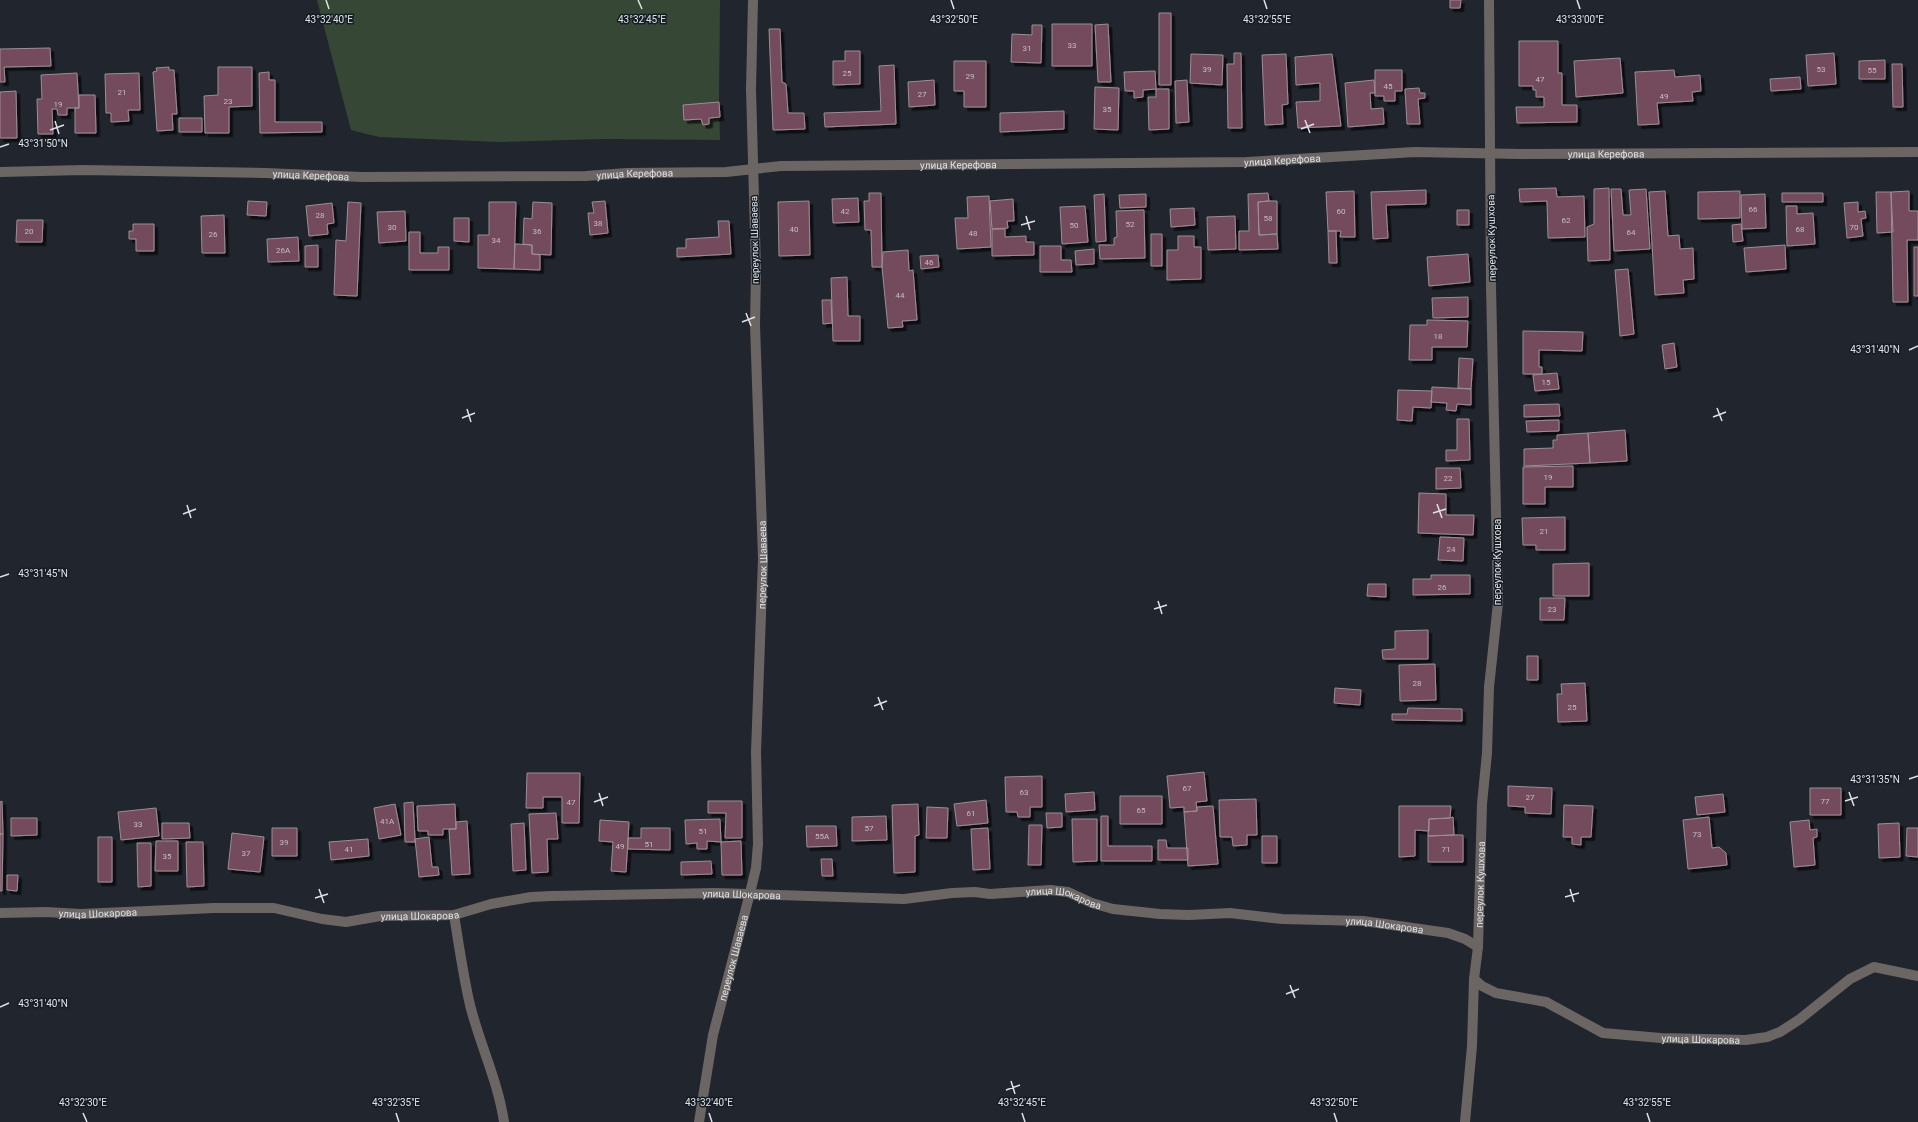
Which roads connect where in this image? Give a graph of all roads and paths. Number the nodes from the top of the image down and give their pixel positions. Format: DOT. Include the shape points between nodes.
graph roads {
  1 [pos="753,0"];
  2 [pos="1489,0"];
  3 [pos="1918,152"];
  4 [pos="1490,153"];
  5 [pos="753,169"];
  6 [pos="0,172"];
  7 [pos="750,894"];
  8 [pos="0,913"];
  9 [pos="454,915"];
  10 [pos="1478,947"];
  11 [pos="1918,976"];
  12 [pos="1474,979"];
  13 [pos="504,1122"];
  14 [pos="699,1122"];
  15 [pos="1465,1122"];
  1 -- 5 [label="street, переулок Шаваева"];
  2 -- 4 [label="street, переулок Кушхова"];
  3 -- 4 [label="street, улица Керефова"];
  4 -- 5 [label="street, улица Керефова" via="1415,152 1247,162 914,164 781,166"];
  4 -- 10 [label="street, переулок Кушхова" via="1498,603 1489,687 1482,804"];
  5 -- 6 [label="street, улица Керефова" via="726,172 627,172 586,176 362,177 257,172"];
  5 -- 7 [label="street, переулок Шаваева" via="762,559 756,752 758,844"];
  7 -- 9 [label="street, улица Шокарова" via="531,897 491,904"];
  7 -- 10 [label="street, улица Шокарова" via="904,899 952,893 1050,890 1068,892 1113,909 1189,915 1230,913 1282,919 1328,919 1384,924 1448,934 1465,939"];
  7 -- 14 [label="street, переулок Шаваева" via="713,1035"];
  8 -- 9 [label="street, улица Шокарова" via="81,914 274,908 322,920 346,922 380,916"];
  9 -- 13 [label="street" via="470,1006 494,1079"];
  10 -- 12 [label="street, переулок Кушхова"];
  11 -- 12 [label="street, улица Шокарова" via="1874,967 1850,978 1780,1032 1746,1040 1661,1038 1603,1033 1546,1002 1496,993"];
  12 -- 15 [label="street, переулок Кушхова" via="1472,1046"];
}
